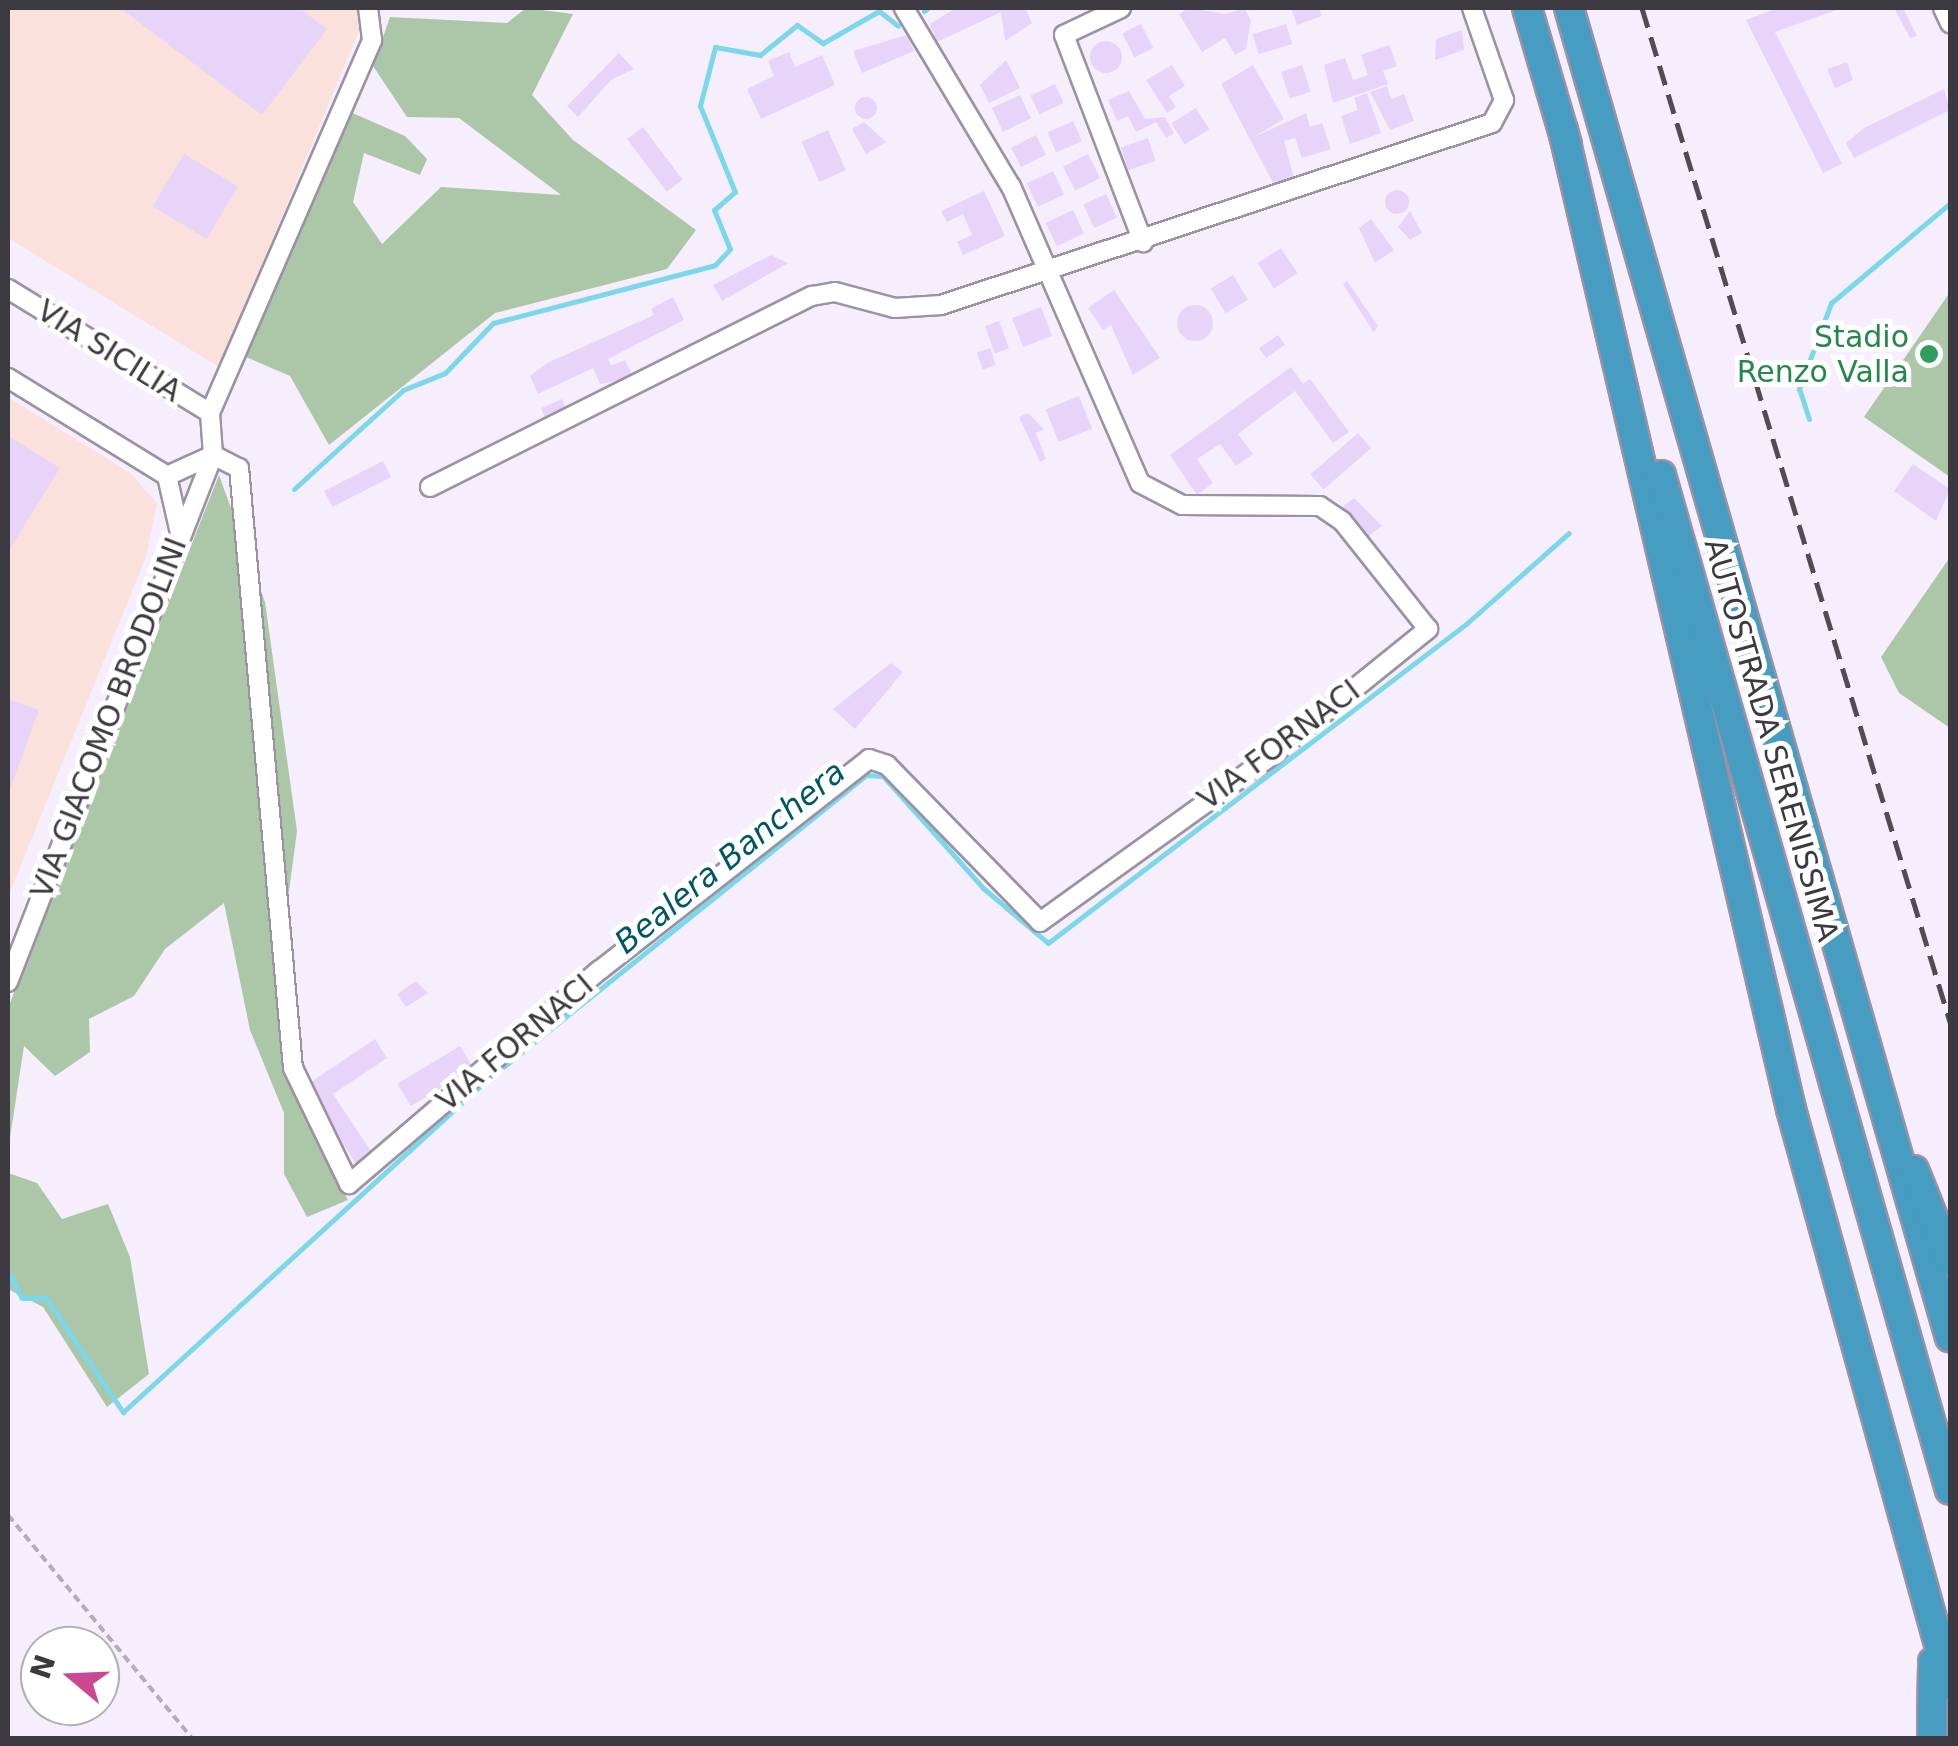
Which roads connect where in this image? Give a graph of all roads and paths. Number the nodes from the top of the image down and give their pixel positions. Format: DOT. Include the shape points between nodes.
graph roads {
  1 [pos="368,8"];
  2 [pos="904,8"];
  3 [pos="1121,8"];
  4 [pos="1472,8"];
  5 [pos="1526,8"];
  6 [pos="1569,8"];
  7 [pos="1943,8"];
  8 [pos="1950,23"];
  9 [pos="1563,130"];
  10 [pos="1142,242"];
  11 [pos="1053,274"];
  12 [pos="8,289"];
  13 [pos="8,378"];
  14 [pos="210,413"];
  15 [pos="213,455"];
  16 [pos="167,476"];
  17 [pos="430,487"];
  18 [pos="180,534"];
  19 [pos="8,982"];
  20 [pos="1890,1128"];
  21 [pos="1950,1260"];
  22 [pos="1950,1338"];
  23 [pos="1888,1476"];
  24 [pos="1950,1490"];
  25 [pos="8,1516"];
  26 [pos="1950,1684"];
  27 [pos="192,1738"];
  28 [pos="1932,1738"];
  1 -- 14 [label="street" via="366,57"];
  2 -- 11 [label="street" via="1011,187"];
  3 -- 10 [label="street" via="1064,34"];
  4 -- 10 [label="street" via="1504,100 1492,123"];
  5 -- 9 [label="highway, AUTOSTRADA SERENISSIMA"];
  6 -- 20 [label="highway, AUTOSTRADA SERENISSIMA"];
  7 -- 8 [label="street"];
  9 -- 23 [label="highway" via="1790,1108"];
  9 -- 24 [label="highway, AUTOSTRADA SERENISSIMA"];
  10 -- 11 [label="street"];
  11 -- 15 [label="street, VIA FORNACI" via="1140,483 1182,505 1320,506 1342,521 1428,629 1272,755 1040,922 887,765 869,758 600,970 350,1184 292,1068 239,468"];
  11 -- 17 [label="street" via="920,308 835,292 812,296"];
  12 -- 14 [label="street, VIA SICILIA"];
  13 -- 16 [label="street"];
  14 -- 15 [label="street"];
  15 -- 16 [label="street"];
  15 -- 18 [label="street, VIA GIACOMO BRODOLINI"];
  16 -- 18 [label="street"];
  18 -- 19 [label="street, VIA GIACOMO BRODOLINI"];
  20 -- 21 [label="highway" via="1935,1206"];
  20 -- 22 [label="highway, AUTOSTRADA SERENISSIMA"];
  23 -- 26 [label="highway"];
  23 -- 28 [label="highway" via="1930,1636"];
  25 -- 27 [label="path"];
}
